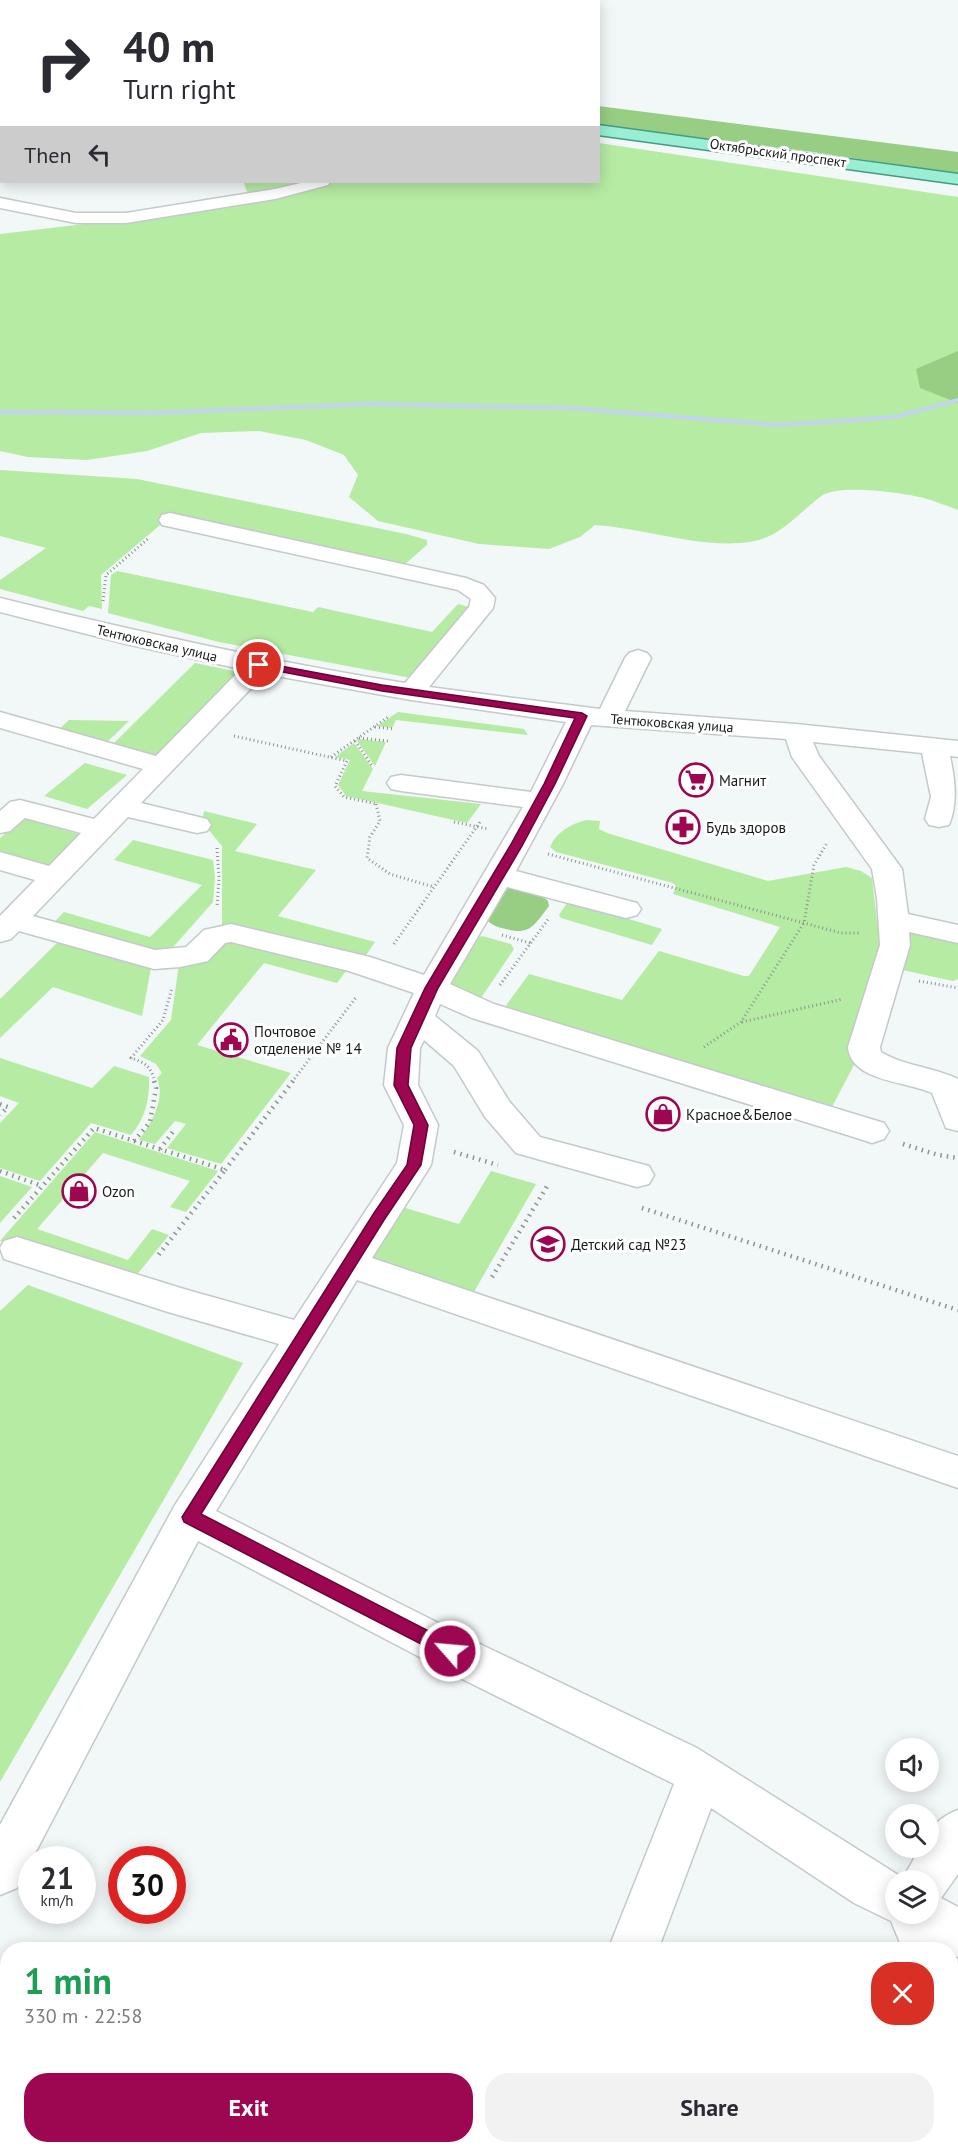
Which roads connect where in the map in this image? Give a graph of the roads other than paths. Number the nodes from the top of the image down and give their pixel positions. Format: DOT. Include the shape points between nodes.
graph roads {
  1 [pos="600,130"];
  2 [pos="958,179"];
  3 [pos="318,183"];
  4 [pos="0,203"];
  5 [pos="170,520"];
  6 [pos="0,605"];
  7 [pos="638,658"];
  8 [pos="259,665"];
  9 [pos="411,692"];
  10 [pos="595,717"];
  11 [pos="0,720"];
  12 [pos="796,732"];
  13 [pos="946,748"];
  14 [pos="168,761"];
  15 [pos="402,783"];
  16 [pos="540,801"];
  17 [pos="123,807"];
  18 [pos="7,811"];
  19 [pos="939,819"];
  20 [pos="196,825"];
  21 [pos="101,830"];
  22 [pos="0,861"];
  23 [pos="499,876"];
  24 [pos="56,877"];
  25 [pos="626,909"];
  26 [pos="894,925"];
  27 [pos="7,927"];
  28 [pos="958,934"];
  29 [pos="432,988"];
  30 [pos="418,1018"];
  31 [pos="958,1120"];
  32 [pos="872,1131"];
  33 [pos="634,1190"];
  34 [pos="12,1238"];
  35 [pos="350,1264"];
  36 [pos="303,1337"];
  37 [pos="958,1472"];
  38 [pos="190,1517"];
  39 [pos="700,1776"];
  40 [pos="958,1832"];
  41 [pos="933,1870"];
  42 [pos="0,1872"];
  43 [pos="885,1894"];
  44 [pos="939,1923"];
  45 [pos="916,1924"];
  46 [pos="958,1933"];
  47 [pos="636,1942"];
  48 [pos="924,1942"];
  1 -- 2 [label="main road, Октябрьский проспект"];
  3 -- 4 [label="street" via="275,194 126,218 75,218"];
  5 -- 9 [label="street" via="476,590 483,598 481,608"];
  6 -- 8 [label="street, Тентюковская улица"];
  7 -- 10 [label="street"];
  8 -- 9 [label="street, Тентюковская улица"];
  8 -- 14 [label="street"];
  9 -- 10 [label="street, Тентюковская улица"];
  10 -- 12 [label="street, Тентюковская улица"];
  10 -- 16 [label="street"];
  11 -- 14 [label="street"];
  12 -- 13 [label="street, Тентюковская улица"];
  12 -- 26 [label="street" via="806,757 887,869"];
  13 -- 19 [label="street" via="945,797"];
  14 -- 17 [label="street"];
  15 -- 16 [label="street"];
  16 -- 23 [label="street"];
  17 -- 20 [label="street"];
  17 -- 21 [label="street"];
  18 -- 21 [label="street"];
  21 -- 24 [label="street"];
  22 -- 24 [label="street"];
  23 -- 25 [label="street"];
  23 -- 29 [label="street"];
  24 -- 27 [label="street"];
  26 -- 28 [label="street"];
  26 -- 31 [label="street" via="895,945 864,1047 865,1057 878,1066 933,1078 947,1087"];
  27 -- 29 [label="street" via="154,960 197,954 215,936 231,933 376,969"];
  29 -- 30 [label="street"];
  29 -- 32 [label="street" via="483,1011"];
  30 -- 33 [label="street" via="466,1059 497,1109 528,1145"];
  30 -- 35 [label="street" via="404,1048 401,1085 421,1125 414,1165"];
  34 -- 36 [label="street" via="133,1287"];
  35 -- 36 [label="street"];
  35 -- 37 [label="street"];
  36 -- 38 [label="street"];
  38 -- 39 [label="street"];
  38 -- 42 [label="street"];
  39 -- 43 [label="street"];
  39 -- 47 [label="street"];
  40 -- 41 [label="street"];
  44 -- 46 [label="street"];
  45 -- 48 [label="street"];
}
